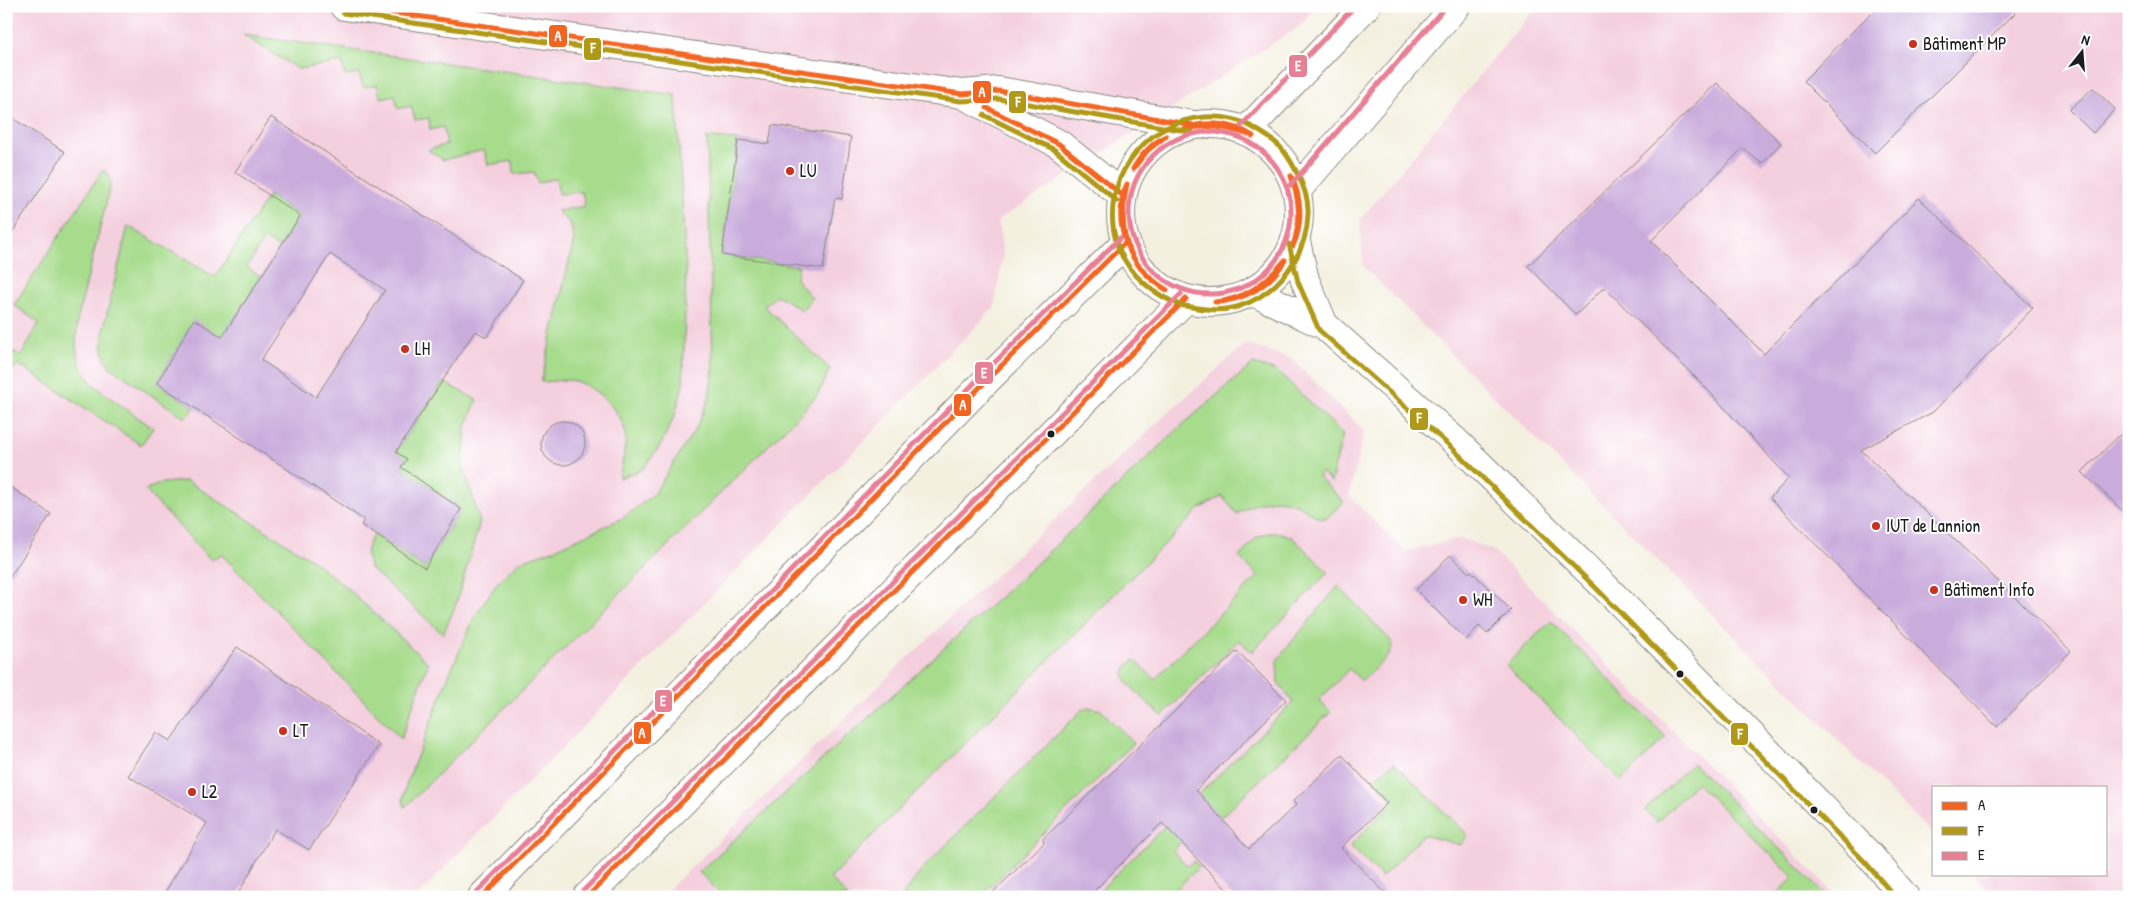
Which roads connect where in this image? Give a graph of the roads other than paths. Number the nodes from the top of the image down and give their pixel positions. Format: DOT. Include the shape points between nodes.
graph roads {
  1 [pos="344,6"];
  2 [pos="1366,6"];
  3 [pos="1456,6"];
  4 [pos="962,94"];
  5 [pos="1193,125"];
  6 [pos="1246,131"];
  7 [pos="1297,190"];
  8 [pos="1122,195"];
  9 [pos="1296,242"];
  10 [pos="1125,243"];
  11 [pos="1253,292"];
  12 [pos="1186,299"];
  13 [pos="1324,325"];
  14 [pos="482,897"];
  15 [pos="587,897"];
  16 [pos="1904,897"];
  1 -- 4 [label="main road"];
  2 -- 6 [label="main road"];
  3 -- 7 [label="main road"];
  4 -- 5 [label="main road" via="999,91"];
  4 -- 8 [label="main road" via="1059,144"];
  5 -- 6 [label="main road" via="1220,124"];
  5 -- 8 [label="main road" via="1168,134 1147,149 1131,170"];
  6 -- 7 [label="main road" via="1278,154"];
  7 -- 9 [label="main road" via="1300,216"];
  8 -- 10 [label="main road"];
  9 -- 11 [label="main road" via="1279,271"];
  9 -- 13 [label="main road" via="1305,280"];
  10 -- 12 [label="main road" via="1139,268 1160,287"];
  10 -- 14 [label="main road"];
  11 -- 12 [label="main road" via="1220,302"];
  11 -- 13 [label="main road"];
  12 -- 15 [label="main road"];
  13 -- 16 [label="main road" via="1456,442 1602,584 1872,857"];
}
